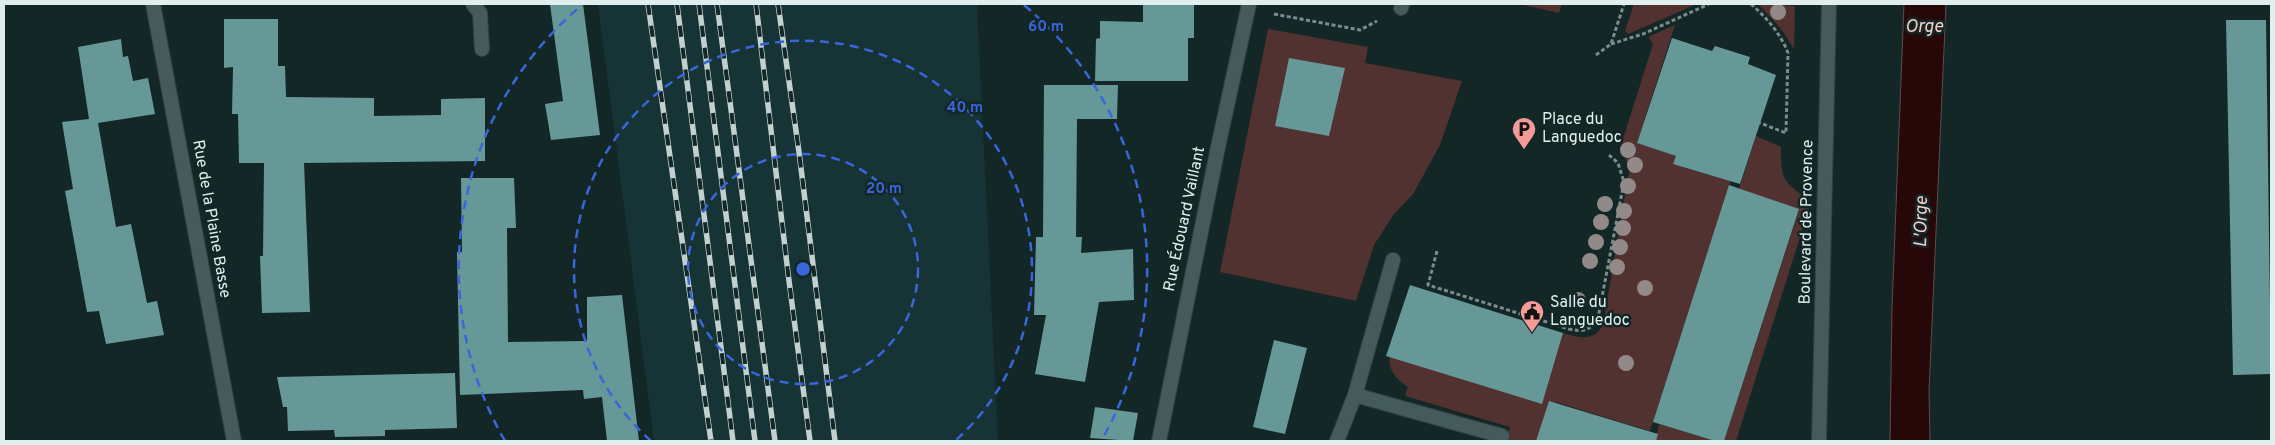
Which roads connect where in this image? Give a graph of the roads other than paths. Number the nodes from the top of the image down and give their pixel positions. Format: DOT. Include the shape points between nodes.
graph roads {
  1 [pos="153,4"];
  2 [pos="473,4"];
  3 [pos="1830,4"];
  4 [pos="1249,7"];
  5 [pos="482,49"];
  6 [pos="1393,260"];
  7 [pos="1354,395"];
  8 [pos="1502,436"];
  9 [pos="234,441"];
  10 [pos="1158,441"];
  11 [pos="1337,441"];
  12 [pos="1819,441"];
  1 -- 9 [label="street, Rue de la Plaine Basse"];
  2 -- 5 [label="street" via="480,13"];
  3 -- 12 [label="street, Boulevard de Provence"];
  4 -- 10 [label="street, Rue Édouard Vaillant"];
  6 -- 7 [label="street"];
  7 -- 8 [label="street"];
  7 -- 11 [label="street"];
}
